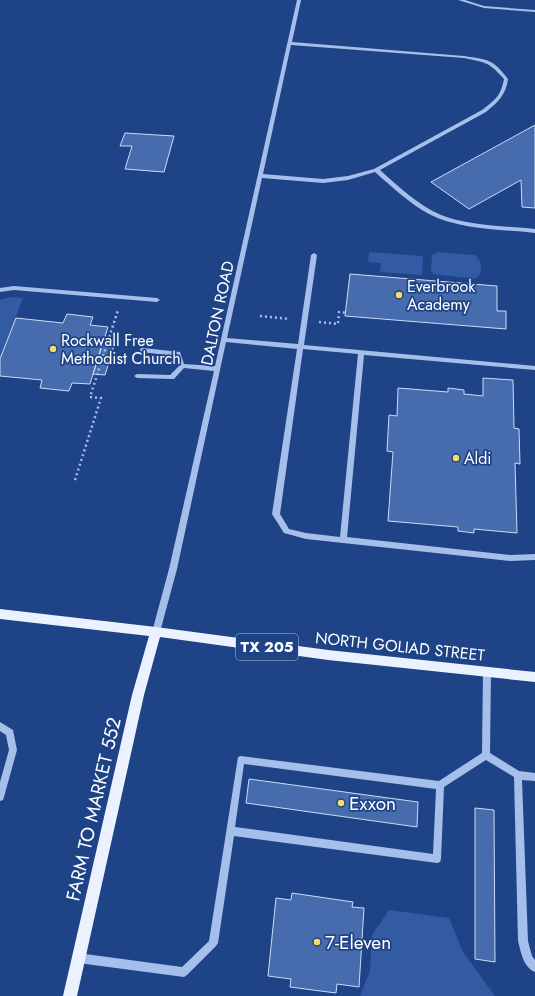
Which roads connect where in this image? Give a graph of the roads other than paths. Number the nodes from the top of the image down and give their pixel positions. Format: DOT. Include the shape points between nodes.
graph roads {
  1 [pos="299,0"];
  2 [pos="460,0"];
  3 [pos="535,11"];
  4 [pos="290,43"];
  5 [pos="376,170"];
  6 [pos="261,176"];
  7 [pos="535,231"];
  8 [pos="314,255"];
  9 [pos="0,290"];
  10 [pos="157,300"];
  11 [pos="225,340"];
  12 [pos="301,347"];
  13 [pos="143,350"];
  14 [pos="361,353"];
  15 [pos="182,366"];
  16 [pos="535,368"];
  17 [pos="218,369"];
  18 [pos="137,376"];
  19 [pos="343,540"];
  20 [pos="535,557"];
  21 [pos="0,614"];
  22 [pos="156,632"];
  23 [pos="487,672"];
  24 [pos="535,677"];
  25 [pos="0,726"];
  26 [pos="486,755"];
  27 [pos="518,775"];
  28 [pos="535,777"];
  29 [pos="440,785"];
  30 [pos="0,797"];
  31 [pos="230,831"];
  32 [pos="78,958"];
  33 [pos="535,967"];
  34 [pos="70,996"];
  1 -- 4 [label="street, DALTON ROAD"];
  2 -- 3 [label="street" via="484,7"];
  4 -- 5 [label="street" via="464,57 489,62 506,79 505,90 499,100 484,111"];
  4 -- 6 [label="street, DALTON ROAD"];
  5 -- 6 [label="street" via="348,178 323,181"];
  5 -- 7 [label="street" via="420,206 441,217"];
  6 -- 11 [label="street, DALTON ROAD"];
  8 -- 12 [label="street"];
  9 -- 10 [label="street" via="14,288"];
  11 -- 12 [label="street"];
  11 -- 17 [label="street, DALTON ROAD"];
  12 -- 14 [label="street"];
  12 -- 19 [label="street" via="276,514 287,531"];
  13 -- 15 [label="street" via="178,354"];
  14 -- 16 [label="street"];
  14 -- 19 [label="street"];
  15 -- 17 [label="street"];
  15 -- 18 [label="street" via="172,377"];
  17 -- 22 [label="street, DALTON ROAD" via="173,569"];
  19 -- 20 [label="street" via="510,558"];
  21 -- 22 [label="main road, NORTH GOLIAD STREET / TX 205"];
  22 -- 23 [label="main road, NORTH GOLIAD STREET / TX 205" via="328,655"];
  22 -- 32 [label="main road, FARM TO MARKET 552" via="138,695"];
  23 -- 24 [label="main road, NORTH GOLIAD STREET / TX 205"];
  23 -- 26 [label="street"];
  25 -- 30 [label="street" via="10,733 13,750"];
  26 -- 27 [label="street"];
  26 -- 29 [label="street"];
  27 -- 28 [label="street"];
  27 -- 33 [label="street" via="523,941 528,959"];
  29 -- 31 [label="street" via="241,760"];
  29 -- 31 [label="street" via="437,859"];
  31 -- 32 [label="street" via="213,943 184,972"];
  32 -- 34 [label="main road, FARM TO MARKET 552"];
}
